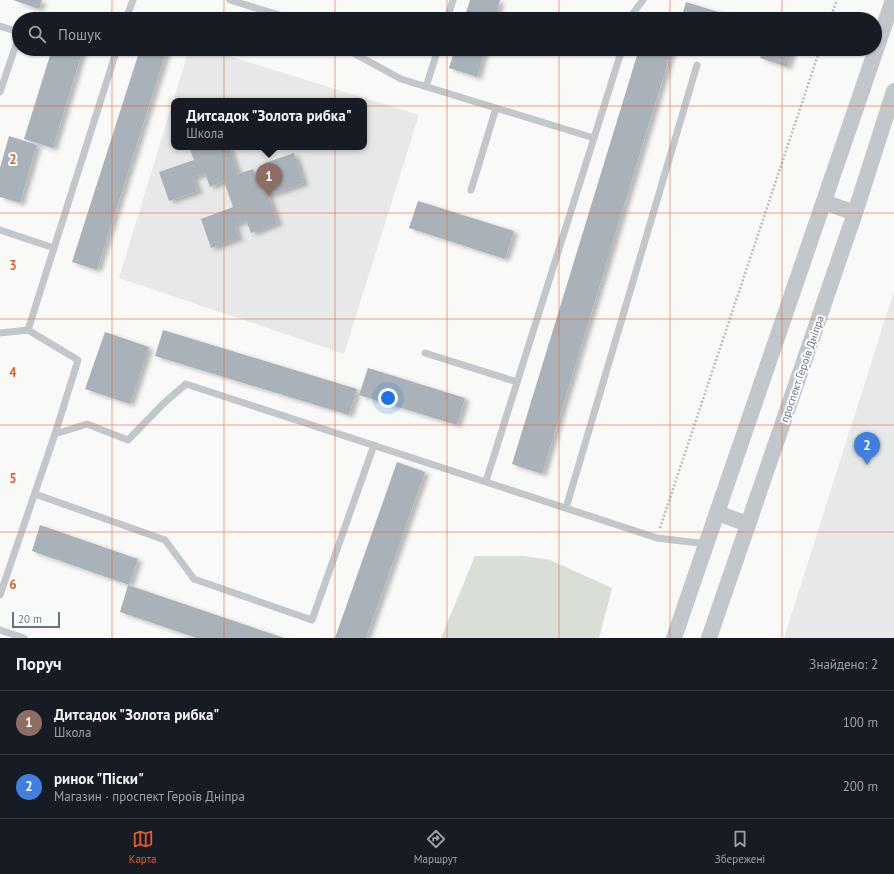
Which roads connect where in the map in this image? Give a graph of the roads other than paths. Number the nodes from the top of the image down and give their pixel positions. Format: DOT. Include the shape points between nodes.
graph roads {
  1 [pos="132,0"];
  2 [pos="230,0"];
  3 [pos="453,0"];
  4 [pos="643,0"];
  5 [pos="893,0"];
  6 [pos="128,12"];
  7 [pos="269,12"];
  8 [pos="449,12"];
  9 [pos="634,12"];
  10 [pos="0,26"];
  11 [pos="12,30"];
  12 [pos="882,32"];
  13 [pos="12,56"];
  14 [pos="115,56"];
  15 [pos="359,56"];
  16 [pos="436,56"];
  17 [pos="620,56"];
  18 [pos="874,56"];
  19 [pos="697,65"];
  20 [pos="426,87"];
  21 [pos="894,91"];
  22 [pos="0,92"];
  23 [pos="496,108"];
  24 [pos="594,138"];
  25 [pos="471,190"];
  26 [pos="824,202"];
  27 [pos="855,213"];
  28 [pos="0,230"];
  29 [pos="54,248"];
  30 [pos="28,330"];
  31 [pos="0,333"];
  32 [pos="425,352"];
  33 [pos="517,382"];
  34 [pos="55,434"];
  35 [pos="374,445"];
  36 [pos="486,481"];
  37 [pos="34,494"];
  38 [pos="566,508"];
  39 [pos="717,513"];
  40 [pos="748,524"];
  41 [pos="707,544"];
  42 [pos="0,595"];
  43 [pos="0,630"];
  44 [pos="24,638"];
  45 [pos="674,638"];
  46 [pos="709,638"];
  1 -- 6 [label="lane"];
  2 -- 7 [label="lane"];
  3 -- 8 [label="lane"];
  4 -- 9 [label="lane"];
  5 -- 12 [label="street"];
  10 -- 11 [label="lane"];
  13 -- 22 [label="lane"];
  14 -- 29 [label="lane"];
  15 -- 20 [label="lane" via="401,79"];
  16 -- 20 [label="lane"];
  17 -- 24 [label="lane"];
  18 -- 26 [label="street"];
  19 -- 38 [label="lane"];
  20 -- 23 [label="lane"];
  21 -- 27 [label="street, проспект Героїв Дніпра"];
  23 -- 24 [label="lane"];
  23 -- 25 [label="lane"];
  24 -- 33 [label="lane"];
  26 -- 27 [label="street"];
  26 -- 39 [label="street"];
  27 -- 40 [label="street, проспект Героїв Дніпра"];
  28 -- 29 [label="lane"];
  29 -- 30 [label="lane"];
  30 -- 31 [label="lane"];
  30 -- 34 [label="lane" via="78,360"];
  32 -- 33 [label="lane"];
  33 -- 36 [label="lane"];
  34 -- 35 [label="lane" via="87,424 128,440 186,384"];
  34 -- 37 [label="lane"];
  35 -- 36 [label="lane"];
  35 -- 37 [label="lane" via="312,620 194,579 165,540"];
  36 -- 38 [label="lane"];
  37 -- 42 [label="lane"];
  38 -- 41 [label="lane" via="657,538"];
  39 -- 40 [label="street"];
  39 -- 41 [label="street"];
  40 -- 46 [label="street, проспект Героїв Дніпра"];
  41 -- 45 [label="street"];
  43 -- 44 [label="lane"];
}
